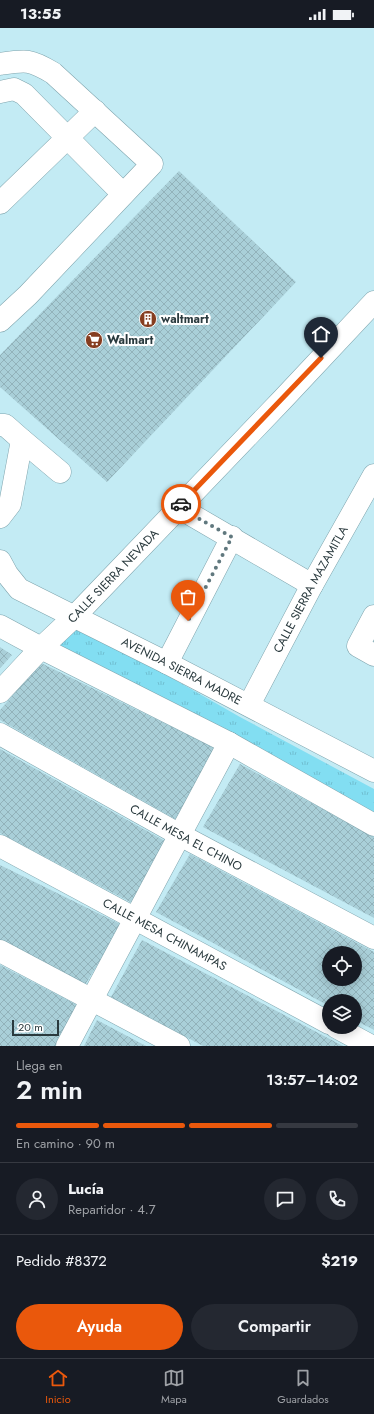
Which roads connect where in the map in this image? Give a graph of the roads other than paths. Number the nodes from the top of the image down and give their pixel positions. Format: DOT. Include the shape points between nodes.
graph roads {
  1 [pos="0,64"];
  2 [pos="0,92"];
  3 [pos="95,111"];
  4 [pos="67,138"];
  5 [pos="123,194"];
  6 [pos="0,203"];
  7 [pos="374,302"];
  8 [pos="0,321"];
  9 [pos="0,425"];
  10 [pos="22,440"];
  11 [pos="60,472"];
  12 [pos="374,475"];
  13 [pos="178,507"];
  14 [pos="0,517"];
  15 [pos="232,537"];
  16 [pos="0,561"];
  17 [pos="312,584"];
  18 [pos="75,616"];
  19 [pos="374,616"];
  20 [pos="0,626"];
  21 [pos="41,648"];
  22 [pos="374,655"];
  23 [pos="167,663"];
  24 [pos="0,692"];
  25 [pos="249,705"];
  26 [pos="0,734"];
  27 [pos="229,743"];
  28 [pos="374,771"];
  29 [pos="374,825"];
  30 [pos="180,835"];
  31 [pos="0,846"];
  32 [pos="136,919"];
  33 [pos="374,938"];
  34 [pos="0,952"];
  35 [pos="92,999"];
  36 [pos="322,1019"];
  37 [pos="349,1034"];
  38 [pos="67,1046"];
  39 [pos="178,1046"];
  40 [pos="371,1046"];
  1 -- 3 [label="street" via="21,61 37,63 53,73"];
  2 -- 4 [label="street" via="14,89 24,94"];
  3 -- 4 [label="street"];
  3 -- 5 [label="street" via="152,164"];
  4 -- 5 [label="street"];
  4 -- 6 [label="street"];
  5 -- 8 [label="street" via="28,295"];
  7 -- 13 [label="street, CALLE SIERRA NEVADA"];
  9 -- 10 [label="street" via="5,425"];
  10 -- 11 [label="street"];
  10 -- 14 [label="street" via="10,504"];
  12 -- 17 [label="street, CALLE SIERRA MAZAMITLA"];
  13 -- 15 [label="street"];
  13 -- 18 [label="street, CALLE SIERRA NEVADA"];
  15 -- 17 [label="street"];
  15 -- 23 [label="street"];
  16 -- 18 [label="street, AVENIDA SIERRA MADRE" via="19,589"];
  17 -- 25 [label="street, CALLE SIERRA MAZAMITLA"];
  18 -- 21 [label="street, CALLE SIERRA NEVADA"];
  18 -- 23 [label="street, AVENIDA SIERRA MADRE"];
  19 -- 22 [label="street" via="358,646"];
  20 -- 21 [label="street"];
  21 -- 24 [label="street, CALLE SIERRA NEVADA"];
  21 -- 27 [label="street"];
  23 -- 25 [label="street, AVENIDA SIERRA MADRE"];
  25 -- 28 [label="street, AVENIDA SIERRA MADRE"];
  26 -- 30 [label="street, CALLE MESA EL CHINO"];
  27 -- 29 [label="street"];
  27 -- 30 [label="street"];
  30 -- 32 [label="street"];
  30 -- 33 [label="street, CALLE MESA EL CHINO"];
  31 -- 32 [label="street, CALLE MESA CHINAMPAS"];
  32 -- 35 [label="street"];
  32 -- 36 [label="street, CALLE MESA CHINAMPAS"];
  34 -- 35 [label="street"];
  35 -- 38 [label="street"];
  35 -- 39 [label="street"];
  37 -- 40 [label="street"];
}
